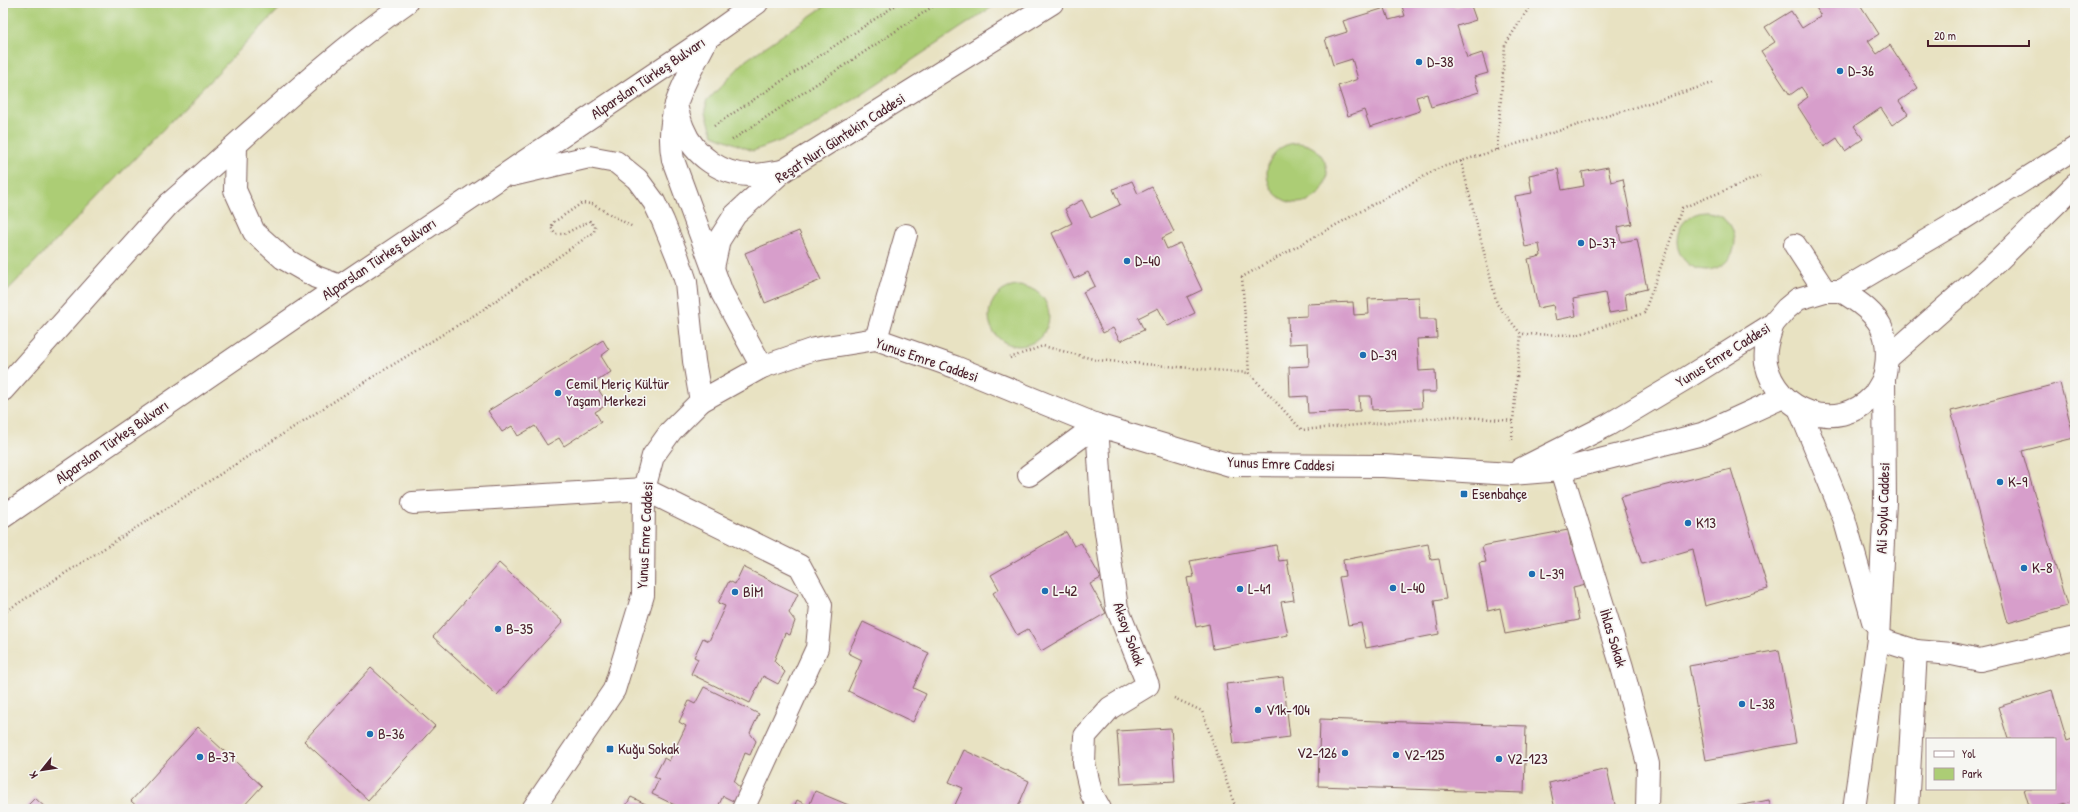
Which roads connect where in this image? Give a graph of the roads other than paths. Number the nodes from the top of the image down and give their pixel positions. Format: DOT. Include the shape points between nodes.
graph roads {
  1 [pos="406,3"];
  2 [pos="757,3"];
  3 [pos="1052,3"];
  4 [pos="706,40"];
  5 [pos="675,102"];
  6 [pos="236,146"];
  7 [pos="2075,148"];
  8 [pos="783,171"];
  9 [pos="498,179"];
  10 [pos="2075,184"];
  11 [pos="906,235"];
  12 [pos="1795,245"];
  13 [pos="713,268"];
  14 [pos="340,286"];
  15 [pos="1833,291"];
  16 [pos="1773,324"];
  17 [pos="876,339"];
  18 [pos="762,367"];
  19 [pos="1887,368"];
  20 [pos="3,390"];
  21 [pos="702,401"];
  22 [pos="1791,403"];
  23 [pos="1097,425"];
  24 [pos="1561,470"];
  25 [pos="1511,474"];
  26 [pos="1029,475"];
  27 [pos="644,489"];
  28 [pos="414,503"];
  29 [pos="3,517"];
  30 [pos="2075,638"];
  31 [pos="1878,639"];
  32 [pos="1916,651"];
  33 [pos="533,809"];
  34 [pos="743,809"];
  35 [pos="1100,809"];
  36 [pos="1648,809"];
  37 [pos="1854,809"];
  38 [pos="1907,809"];
  1 -- 6 [label="street" via="327,65"];
  2 -- 4 [label="street, Alparslan Türkeş Bulvarı"];
  3 -- 8 [label="street, Reşat Nuri Güntekin Caddesi"];
  4 -- 5 [label="street"];
  4 -- 9 [label="street, Alparslan Türkeş Bulvarı"];
  5 -- 8 [label="street" via="683,129 704,158 728,171 752,175"];
  5 -- 13 [label="street" via="670,143 673,160"];
  6 -- 14 [label="street" via="236,190 254,232 282,258 316,277"];
  6 -- 20 [label="street" via="168,204"];
  7 -- 15 [label="street, Yunus Emre Caddesi" via="1956,223"];
  8 -- 13 [label="street, Reşat Nuri Güntekin Caddesi" via="735,215 719,240"];
  9 -- 14 [label="street, Alparslan Türkeş Bulvarı"];
  9 -- 21 [label="street" via="589,157 616,162 637,179 654,202 686,282 694,360"];
  10 -- 19 [label="street"];
  11 -- 17 [label="street"];
  12 -- 15 [label="street"];
  13 -- 18 [label="street" via="722,293"];
  14 -- 29 [label="street, Alparslan Türkeş Bulvarı"];
  15 -- 16 [label="street, Yunus Emre Caddesi" via="1798,299 1786,308"];
  15 -- 19 [label="street" via="1862,303 1877,318 1886,337"];
  16 -- 22 [label="street" via="1767,342 1766,362 1772,381"];
  16 -- 25 [label="street, Yunus Emre Caddesi" via="1608,426"];
  17 -- 18 [label="street, Yunus Emre Caddesi" via="814,349"];
  17 -- 23 [label="street, Yunus Emre Caddesi" via="969,373"];
  18 -- 21 [label="street, Yunus Emre Caddesi"];
  19 -- 22 [label="street" via="1873,396 1857,408 1837,415 1816,415"];
  19 -- 31 [label="street, Ali Soylu Caddesi" via="1885,502"];
  21 -- 27 [label="street, Yunus Emre Caddesi" via="671,431 653,456"];
  22 -- 24 [label="street, Yunus Emre Caddesi" via="1702,434"];
  22 -- 31 [label="street, Ali Soylu Caddesi" via="1844,518"];
  23 -- 25 [label="street, Yunus Emre Caddesi" via="1230,465 1383,466"];
  23 -- 26 [label="street"];
  23 -- 35 [label="street, Aksoy Sokak" via="1102,504 1116,608 1148,685 1110,708 1085,736 1084,763 1091,793"];
  24 -- 25 [label="street, Yunus Emre Caddesi"];
  24 -- 36 [label="street, İhlas Sokak" via="1622,667 1648,764"];
  27 -- 28 [label="street"];
  27 -- 33 [label="street, Yunus Emre Caddesi" via="643,595 614,690"];
  27 -- 34 [label="street" via="800,566 821,606 817,648"];
  30 -- 32 [label="street" via="1980,660 1952,654"];
  31 -- 32 [label="street"];
  31 -- 37 [label="street, Ali Soylu Caddesi"];
  32 -- 38 [label="street"];
}
